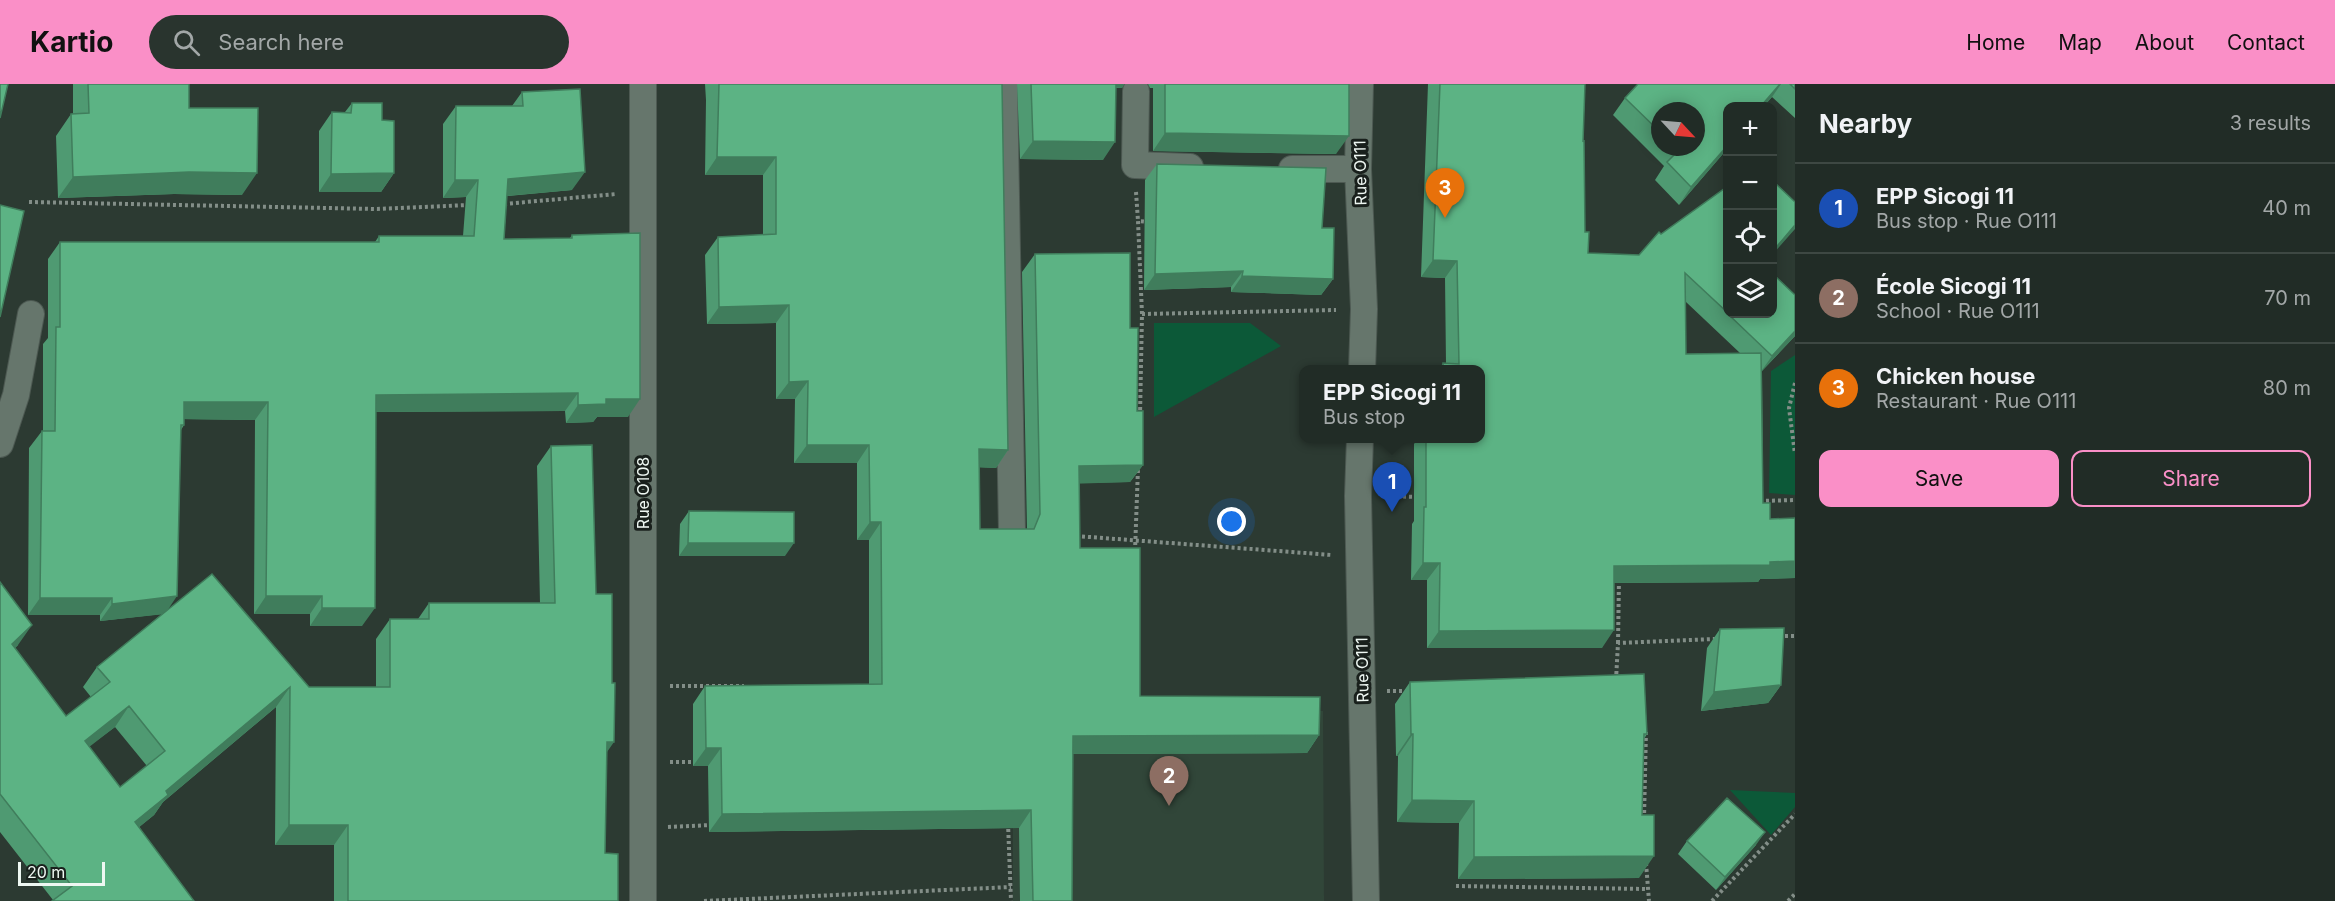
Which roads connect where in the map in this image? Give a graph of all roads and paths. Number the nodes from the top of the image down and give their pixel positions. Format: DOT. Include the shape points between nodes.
graph roads {
  1 [pos="643,84"];
  2 [pos="1004,84"];
  3 [pos="1360,84"];
  4 [pos="1136,91"];
  5 [pos="1214,167"];
  6 [pos="1270,169"];
  7 [pos="1358,169"];
  8 [pos="643,192"];
  9 [pos="29,202"];
  10 [pos="498,204"];
  11 [pos="476,205"];
  12 [pos="1150,222"];
  13 [pos="1364,309"];
  14 [pos="31,314"];
  15 [pos="1142,314"];
  16 [pos="1362,365"];
  17 [pos="1795,382"];
  18 [pos="1140,427"];
  19 [pos="1360,443"];
  20 [pos="0,444"];
  21 [pos="1795,454"];
  22 [pos="1138,461"];
  23 [pos="1358,496"];
  24 [pos="1427,498"];
  25 [pos="1795,500"];
  26 [pos="1749,501"];
  27 [pos="1012,532"];
  28 [pos="1068,536"];
  29 [pos="1135,540"];
  30 [pos="1135,552"];
  31 [pos="1359,558"];
  32 [pos="1620,573"];
  33 [pos="1795,636"];
  34 [pos="1771,637"];
  35 [pos="1724,639"];
  36 [pos="1618,644"];
  37 [pos="643,686"];
  38 [pos="747,686"];
  39 [pos="1616,688"];
  40 [pos="1362,691"];
  41 [pos="1408,691"];
  42 [pos="1646,726"];
  43 [pos="702,761"];
  44 [pos="643,763"];
  45 [pos="1795,814"];
  46 [pos="1008,822"];
  47 [pos="1644,824"];
  48 [pos="714,825"];
  49 [pos="644,828"];
  50 [pos="1645,857"];
  51 [pos="1456,886"];
  52 [pos="1011,887"];
  53 [pos="1646,889"];
  54 [pos="1795,894"];
  55 [pos="643,901"];
  56 [pos="704,901"];
  57 [pos="1011,901"];
  58 [pos="1366,901"];
  59 [pos="1648,901"];
  60 [pos="1712,901"];
  61 [pos="1788,901"];
  1 -- 8 [label="street, Rue O108"];
  2 -- 27 [label="street"];
  3 -- 7 [label="street, Rue O111"];
  4 -- 5 [label="street" via="1135,165"];
  6 -- 7 [label="street"];
  7 -- 13 [label="street, Rue O111"];
  8 -- 10 [label="path"];
  8 -- 37 [label="street, Rue O108"];
  9 -- 11 [label="path" via="377,209"];
  12 -- 15 [label="path" via="1138,221"];
  13 -- 15 [label="path"];
  13 -- 16 [label="street, Rue O111"];
  14 -- 20 [label="street" via="16,395"];
  15 -- 18 [label="path"];
  17 -- 21 [label="path" via="1789,408"];
  19 -- 23 [label="street, Rue O111"];
  22 -- 29 [label="path"];
  23 -- 24 [label="path"];
  23 -- 31 [label="street, Rue O111"];
  25 -- 26 [label="path"];
  28 -- 29 [label="path"];
  29 -- 30 [label="path"];
  29 -- 31 [label="path"];
  31 -- 40 [label="street, Rue O111"];
  32 -- 36 [label="path"];
  33 -- 34 [label="path"];
  35 -- 36 [label="path"];
  36 -- 39 [label="path"];
  37 -- 38 [label="path"];
  37 -- 44 [label="street, Rue O108"];
  40 -- 41 [label="path"];
  40 -- 58 [label="street, Rue O111"];
  42 -- 47 [label="path"];
  43 -- 44 [label="path"];
  44 -- 49 [label="street, Rue O108"];
  45 -- 60 [label="path"];
  46 -- 52 [label="path"];
  48 -- 49 [label="path"];
  49 -- 55 [label="street, Rue O108"];
  50 -- 53 [label="path"];
  51 -- 53 [label="path"];
  52 -- 56 [label="path"];
  52 -- 57 [label="path"];
  53 -- 59 [label="path"];
  54 -- 61 [label="path"];
}
